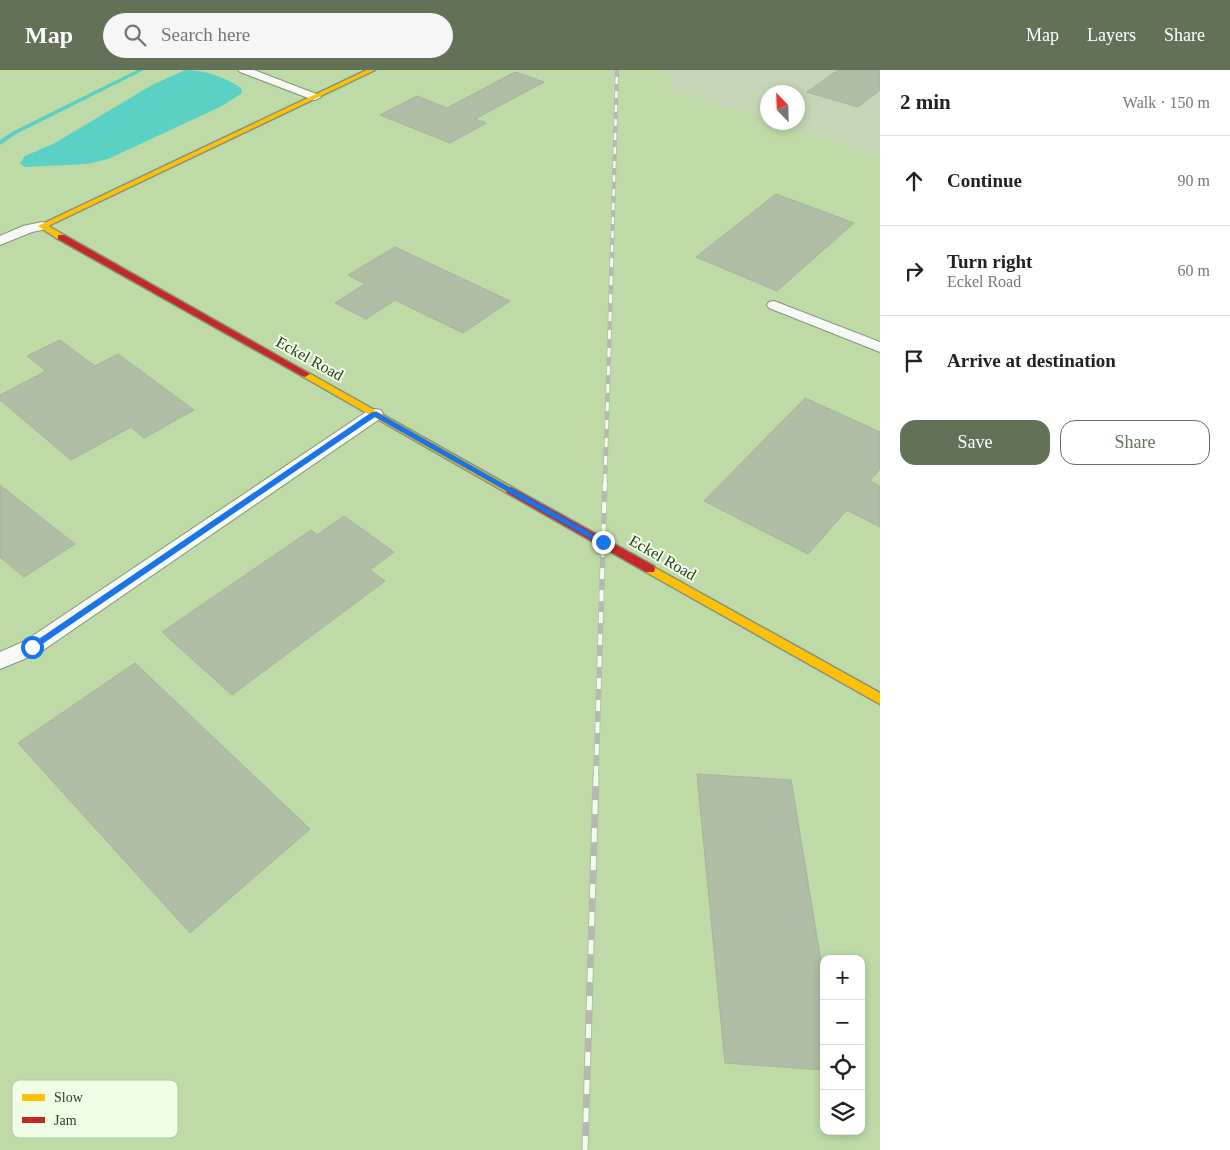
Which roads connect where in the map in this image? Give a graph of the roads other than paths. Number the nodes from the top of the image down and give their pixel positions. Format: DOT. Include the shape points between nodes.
graph roads {
  1 [pos="244,70"];
  2 [pos="372,70"];
  3 [pos="315,97"];
  4 [pos="42,226"];
  5 [pos="0,241"];
  6 [pos="774,306"];
  7 [pos="880,347"];
  8 [pos="375,414"];
  9 [pos="0,661"];
  10 [pos="879,696"];
  1 -- 3 [label="lane"];
  2 -- 3 [label="street"];
  3 -- 4 [label="street"];
  4 -- 5 [label="lane"];
  4 -- 8 [label="street, Eckel Road"];
  6 -- 7 [label="lane"];
  8 -- 9 [label="lane" via="32,647"];
  8 -- 10 [label="street, Eckel Road"];
}
